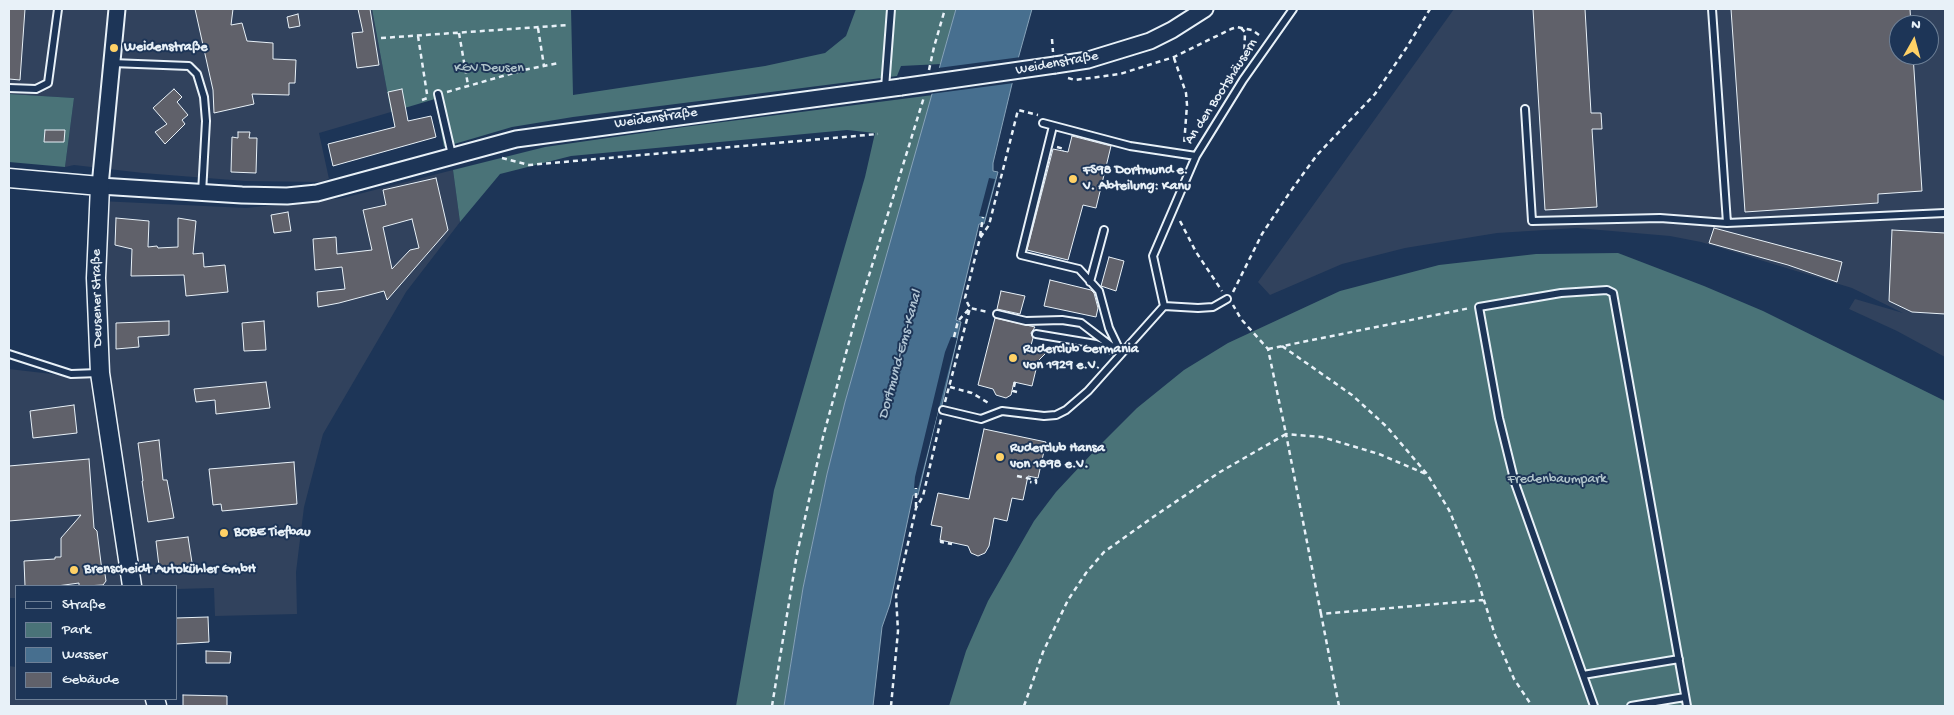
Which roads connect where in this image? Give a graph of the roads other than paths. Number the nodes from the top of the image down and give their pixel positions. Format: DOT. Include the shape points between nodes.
graph roads {
  1 [pos="58,9"];
  2 [pos="118,9"];
  3 [pos="892,9"];
  4 [pos="1205,9"];
  5 [pos="1293,9"];
  6 [pos="1712,9"];
  7 [pos="112,63"];
  8 [pos="9,88"];
  9 [pos="885,88"];
  10 [pos="438,94"];
  11 [pos="1525,109"];
  12 [pos="1043,123"];
  13 [pos="1053,126"];
  14 [pos="452,156"];
  15 [pos="1196,156"];
  16 [pos="9,178"];
  17 [pos="100,186"];
  18 [pos="202,193"];
  19 [pos="1945,213"];
  20 [pos="1727,223"];
  21 [pos="1104,230"];
  22 [pos="1090,282"];
  23 [pos="1227,299"];
  24 [pos="1164,306"];
  25 [pos="996,314"];
  26 [pos="1036,334"];
  27 [pos="1121,353"];
  28 [pos="9,354"];
  29 [pos="100,373"];
  30 [pos="943,410"];
  31 [pos="132,585"];
  32 [pos="1679,659"];
  33 [pos="1583,675"];
  34 [pos="1685,697"];
  35 [pos="1594,706"];
  36 [pos="1631,706"];
  37 [pos="1687,706"];
  1 -- 8 [label="lane" via="48,83 36,89"];
  2 -- 7 [label="street, Deusener Straße"];
  3 -- 9 [label="lane"];
  4 -- 9 [label="street, Weidenstraße, bridge" via="1150,41 1059,70"];
  5 -- 15 [label="lane, An den Bootshäusern" via="1243,80"];
  6 -- 20 [label="lane"];
  7 -- 17 [label="street, Deusener Straße"];
  7 -- 18 [label="lane" via="189,66 197,74 204,97 206,121"];
  9 -- 14 [label="street, Weidenstraße" via="516,139"];
  10 -- 14 [label="lane"];
  11 -- 20 [label="lane" via="1532,221 1660,218"];
  12 -- 13 [label="lane"];
  13 -- 15 [label="lane" via="1130,146"];
  13 -- 22 [label="lane" via="1021,255 1079,269"];
  14 -- 18 [label="street, Weidenstraße" via="317,193 271,196"];
  15 -- 24 [label="lane, An den Bootshäusern" via="1153,256"];
  16 -- 17 [label="main road"];
  17 -- 18 [label="street, Weidenstraße"];
  17 -- 29 [label="main road, Deusener Straße" via="96,278"];
  19 -- 20 [label="lane"];
  21 -- 22 [label="lane"];
  22 -- 27 [label="lane" via="1098,291 1109,328"];
  23 -- 24 [label="lane" via="1213,307"];
  24 -- 27 [label="lane"];
  25 -- 27 [label="lane" via="1026,321 1082,323"];
  26 -- 27 [label="lane" via="1096,344"];
  27 -- 30 [label="lane" via="1088,391 1056,415 1002,411 981,419"];
  28 -- 29 [label="lane" via="71,374"];
  29 -- 31 [label="main road, Deusener Straße"];
  32 -- 33 [label="lane"];
  32 -- 33 [label="lane" via="1613,293 1607,290 1561,293 1478,307 1515,482"];
  32 -- 34 [label="lane"];
  33 -- 35 [label="lane"];
  34 -- 36 [label="lane"];
  34 -- 37 [label="lane"];
}
